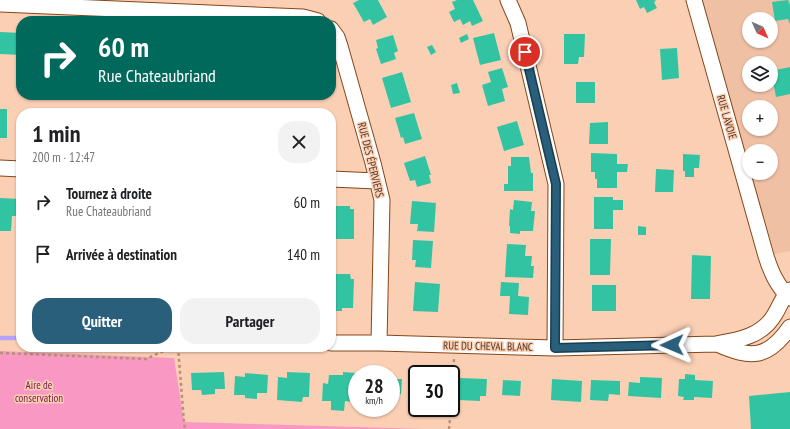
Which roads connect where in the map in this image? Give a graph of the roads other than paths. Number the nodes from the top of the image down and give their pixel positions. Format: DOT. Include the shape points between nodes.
graph roads {
  1 [pos="508,0"];
  2 [pos="694,0"];
  3 [pos="0,4"];
  4 [pos="280,16"];
  5 [pos="336,37"];
  6 [pos="0,168"];
  7 [pos="16,169"];
  8 [pos="336,179"];
  9 [pos="377,181"];
  10 [pos="788,294"];
  11 [pos="790,327"];
  12 [pos="336,343"];
  13 [pos="379,343"];
  14 [pos="716,344"];
  15 [pos="555,348"];
  1 -- 15 [label="street" via="518,23 556,184"];
  2 -- 10 [label="street, RUE LAVOIE" via="771,272"];
  3 -- 4 [label="street"];
  5 -- 9 [label="street, RUE DES ÉPERVIERS"];
  6 -- 7 [label="street"];
  8 -- 9 [label="street"];
  9 -- 13 [label="street, RUE DES ÉPERVIERS" via="382,200"];
  10 -- 14 [label="street, RUE DU CHEVAL BLANC" via="765,327 739,340"];
  11 -- 14 [label="street, RUE DU CHEVAL BLANC" via="775,346 767,351 745,353"];
  12 -- 13 [label="street, RUE DU CHEVAL BLANC"];
  13 -- 15 [label="street, RUE DU CHEVAL BLANC"];
  14 -- 15 [label="street, RUE DU CHEVAL BLANC"];
}
